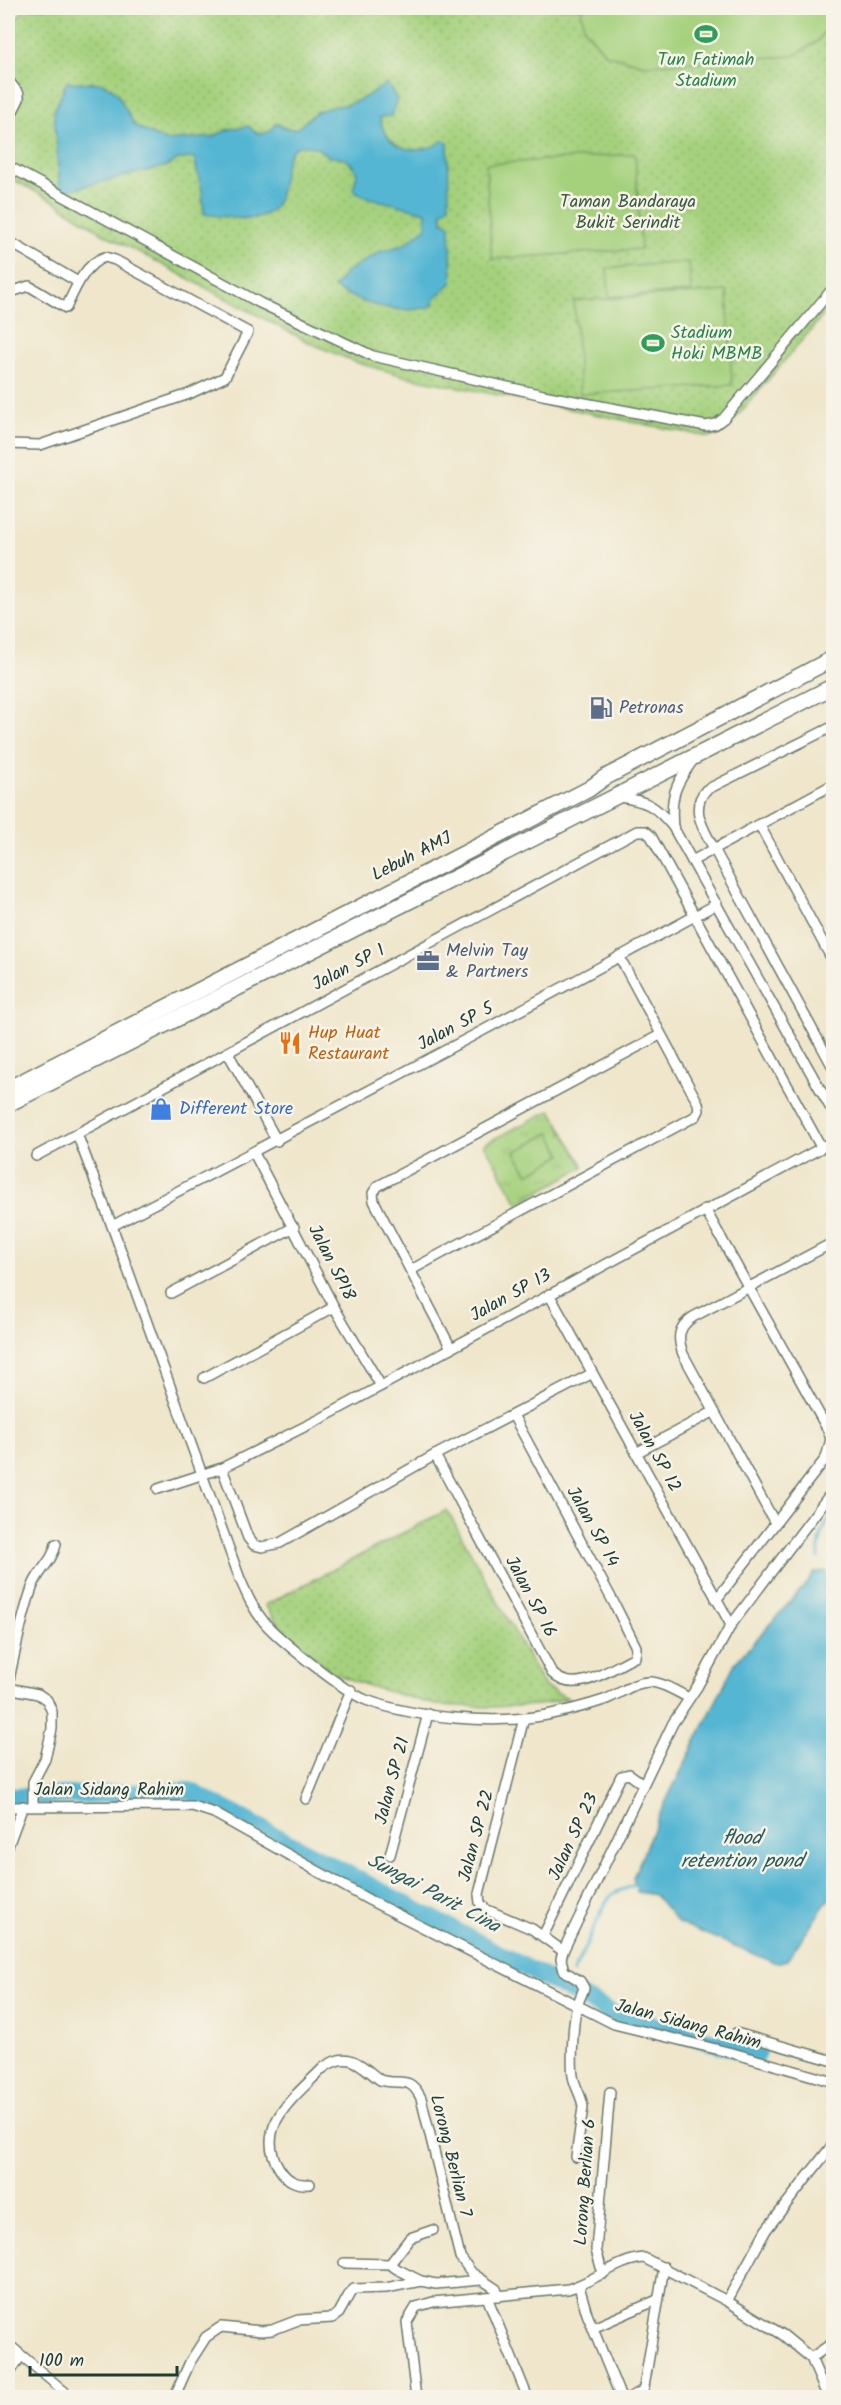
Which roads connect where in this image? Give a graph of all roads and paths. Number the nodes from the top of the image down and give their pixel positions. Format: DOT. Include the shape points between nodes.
graph roads {
  1 [pos="8,80"];
  2 [pos="8,121"];
  3 [pos="8,166"];
  4 [pos="8,241"];
  5 [pos="78,282"];
  6 [pos="834,287"];
  7 [pos="8,293"];
  8 [pos="8,444"];
  9 [pos="834,658"];
  10 [pos="834,686"];
  11 [pos="834,726"];
  12 [pos="694,758"];
  13 [pos="834,784"];
  14 [pos="617,797"];
  15 [pos="759,824"];
  16 [pos="673,827"];
  17 [pos="714,849"];
  18 [pos="692,861"];
  19 [pos="717,904"];
  20 [pos="696,916"];
  21 [pos="619,956"];
  22 [pos="834,963"];
  23 [pos="660,1035"];
  24 [pos="228,1053"];
  25 [pos="834,1069"];
  26 [pos="14,1090"];
  27 [pos="8,1105"];
  28 [pos="834,1114"];
  29 [pos="77,1134"];
  30 [pos="277,1141"];
  31 [pos="834,1141"];
  32 [pos="821,1147"];
  33 [pos="254,1153"];
  34 [pos="36,1156"];
  35 [pos="705,1209"];
  36 [pos="112,1226"];
  37 [pos="294,1227"];
  38 [pos="834,1242"];
  39 [pos="411,1270"];
  40 [pos="748,1287"];
  41 [pos="171,1293"];
  42 [pos="549,1294"];
  43 [pos="334,1307"];
  44 [pos="451,1348"];
  45 [pos="591,1374"];
  46 [pos="204,1378"];
  47 [pos="381,1386"];
  48 [pos="713,1412"];
  49 [pos="513,1415"];
  50 [pos="636,1453"];
  51 [pos="435,1455"];
  52 [pos="222,1468"];
  53 [pos="202,1475"];
  54 [pos="158,1489"];
  55 [pos="834,1489"];
  56 [pos="775,1523"];
  57 [pos="56,1544"];
  58 [pos="716,1600"];
  59 [pos="731,1625"];
  60 [pos="635,1657"];
  61 [pos="8,1686"];
  62 [pos="351,1690"];
  63 [pos="688,1698"];
  64 [pos="428,1714"];
  65 [pos="524,1718"];
  66 [pos="644,1784"];
  67 [pos="306,1799"];
  68 [pos="30,1800"];
  69 [pos="8,1807"];
  70 [pos="8,1846"];
  71 [pos="390,1856"];
  72 [pos="543,1936"];
  73 [pos="563,1951"];
  74 [pos="577,2005"];
  75 [pos="736,2033"];
  76 [pos="834,2061"];
  77 [pos="834,2082"];
  78 [pos="609,2092"];
  79 [pos="834,2143"];
  80 [pos="576,2157"];
  81 [pos="310,2184"];
  82 [pos="433,2230"];
  83 [pos="344,2263"];
  84 [pos="390,2264"];
  85 [pos="663,2267"];
  86 [pos="603,2274"];
  87 [pos="481,2280"];
  88 [pos="421,2281"];
  89 [pos="579,2286"];
  90 [pos="499,2296"];
  91 [pos="487,2297"];
  92 [pos="657,2300"];
  93 [pos="727,2301"];
  94 [pos="593,2328"];
  95 [pos="834,2342"];
  96 [pos="8,2344"];
  97 [pos="21,2356"];
  98 [pos="811,2358"];
  99 [pos="8,2375"];
  100 [pos="72,2397"];
  101 [pos="174,2397"];
  102 [pos="416,2397"];
  103 [pos="528,2397"];
  104 [pos="621,2397"];
  105 [pos="629,2397"];
  106 [pos="828,2397"];
  1 -- 2 [label="street" via="19,99"];
  3 -- 6 [label="street" via="260,303 374,356 543,395 706,426 724,418"];
  4 -- 5 [label="street"];
  5 -- 7 [label="street" via="66,308 29,286"];
  5 -- 8 [label="street" via="99,258 116,260 248,332 225,377 189,394 40,445"];
  9 -- 26 [label="highway, Lebuh AMJ"];
  10 -- 12 [label="highway, Lebuh AMJ"];
  11 -- 17 [label="street" via="706,790 697,807"];
  12 -- 14 [label="highway, Lebuh AMJ"];
  12 -- 16 [label="street" via="672,797"];
  13 -- 15 [label="street"];
  14 -- 16 [label="street" via="654,806"];
  14 -- 26 [label="highway, Lebuh AMJ"];
  15 -- 17 [label="street"];
  15 -- 22 [label="street"];
  16 -- 18 [label="street"];
  17 -- 18 [label="street"];
  17 -- 25 [label="street"];
  18 -- 19 [label="street"];
  19 -- 20 [label="street, Jalan SP 5"];
  19 -- 28 [label="street"];
  20 -- 21 [label="street, Jalan SP 5"];
  20 -- 24 [label="street, Jalan SP 1" via="651,836 637,831"];
  20 -- 32 [label="street"];
  21 -- 23 [label="street"];
  21 -- 30 [label="street, Jalan SP 5"];
  23 -- 39 [label="street" via="378,1186 373,1193 374,1201"];
  23 -- 39 [label="street" via="698,1103 696,1116"];
  24 -- 29 [label="street, Jalan SP 1"];
  24 -- 30 [label="street"];
  26 -- 27 [label="highway, Lebuh AMJ"];
  29 -- 34 [label="street, Jalan SP 1"];
  29 -- 36 [label="street"];
  30 -- 33 [label="street, Jalan SP 5"];
  31 -- 32 [label="street, Jalan SP 13"];
  32 -- 35 [label="street, Jalan SP 13"];
  33 -- 36 [label="street, Jalan SP 5"];
  33 -- 37 [label="street, Jalan SP18"];
  35 -- 40 [label="street"];
  35 -- 42 [label="street, Jalan SP 13"];
  36 -- 53 [label="street"];
  37 -- 41 [label="street"];
  37 -- 43 [label="street, Jalan SP18"];
  38 -- 40 [label="street"];
  39 -- 44 [label="street"];
  40 -- 48 [label="street" via="693,1317 679,1331 683,1354"];
  40 -- 56 [label="street" via="831,1439 826,1458"];
  42 -- 44 [label="street, Jalan SP 13"];
  42 -- 45 [label="street, Jalan SP 12"];
  43 -- 46 [label="street"];
  43 -- 47 [label="street, Jalan SP18"];
  44 -- 47 [label="street, Jalan SP 13"];
  45 -- 49 [label="street"];
  45 -- 50 [label="street, Jalan SP 12"];
  47 -- 52 [label="street, Jalan SP 13"];
  48 -- 50 [label="street"];
  48 -- 56 [label="street"];
  49 -- 51 [label="street"];
  49 -- 60 [label="street, Jalan SP 14" via="615,1605 636,1647"];
  50 -- 58 [label="street, Jalan SP 12"];
  51 -- 52 [label="street" via="280,1543 262,1546 254,1545 248,1538"];
  51 -- 60 [label="street, Jalan SP 16" via="558,1678 564,1683 579,1684"];
  52 -- 53 [label="street, Jalan SP 13"];
  53 -- 54 [label="street, Jalan SP 13"];
  53 -- 62 [label="street" via="252,1606 284,1640"];
  55 -- 59 [label="street"];
  56 -- 58 [label="street"];
  57 -- 61 [label="street" via="52,1559 40,1570 32,1588"];
  58 -- 59 [label="street, Jalan SP 12"];
  59 -- 63 [label="street"];
  61 -- 68 [label="street" via="38,1694 47,1700 52,1712 45,1759 33,1782"];
  62 -- 64 [label="street" via="364,1699"];
  62 -- 67 [label="street"];
  63 -- 65 [label="street" via="671,1688 641,1683 606,1700"];
  63 -- 66 [label="street"];
  64 -- 65 [label="street"];
  64 -- 71 [label="street, Jalan SP 21"];
  65 -- 72 [label="street, Jalan SP 22" via="479,1894 484,1909"];
  66 -- 72 [label="street, Jalan SP 23" via="628,1774 621,1776"];
  66 -- 73 [label="street"];
  68 -- 69 [label="street, Jalan Sidang Rahim"];
  68 -- 70 [label="street"];
  68 -- 74 [label="street, Jalan Sidang Rahim" via="192,1806 214,1813 369,1900"];
  72 -- 73 [label="street, Jalan SP 22"];
  73 -- 74 [label="street" via="564,1971 580,1981 584,1991"];
  74 -- 77 [label="street, Jalan Sidang Rahim" via="614,2024"];
  74 -- 80 [label="street" via="573,2072 583,2107"];
  75 -- 76 [label="street"];
  78 -- 86 [label="street, Lorong Berlian 6" via="596,2250"];
  79 -- 93 [label="street" via="766,2230"];
  81 -- 87 [label="street, Lorong Berlian 7" via="301,2185 284,2176 275,2161 272,2126 323,2068 330,2062 348,2059 363,2064 380,2080 408,2082 421,2098 456,2246 465,2266"];
  82 -- 84 [label="street" via="410,2238"];
  83 -- 84 [label="street"];
  84 -- 88 [label="street"];
  85 -- 86 [label="street" via="644,2258 634,2259"];
  85 -- 92 [label="street"];
  85 -- 93 [label="street"];
  86 -- 89 [label="street"];
  87 -- 88 [label="street" via="436,2284"];
  87 -- 90 [label="street, Lorong Berlian 7" via="496,2289"];
  88 -- 101 [label="street" via="354,2289 332,2318 298,2320 261,2331 221,2327 206,2337"];
  89 -- 90 [label="street"];
  89 -- 94 [label="street"];
  90 -- 91 [label="street"];
  91 -- 102 [label="street" via="433,2302 416,2307 411,2313 407,2322"];
  91 -- 103 [label="street"];
  92 -- 94 [label="street"];
  92 -- 105 [label="street" via="644,2387"];
  93 -- 98 [label="street" via="783,2335"];
  94 -- 104 [label="street"];
  95 -- 98 [label="street"];
  96 -- 97 [label="street"];
  97 -- 99 [label="street"];
  97 -- 100 [label="street"];
  98 -- 106 [label="street"];
}
